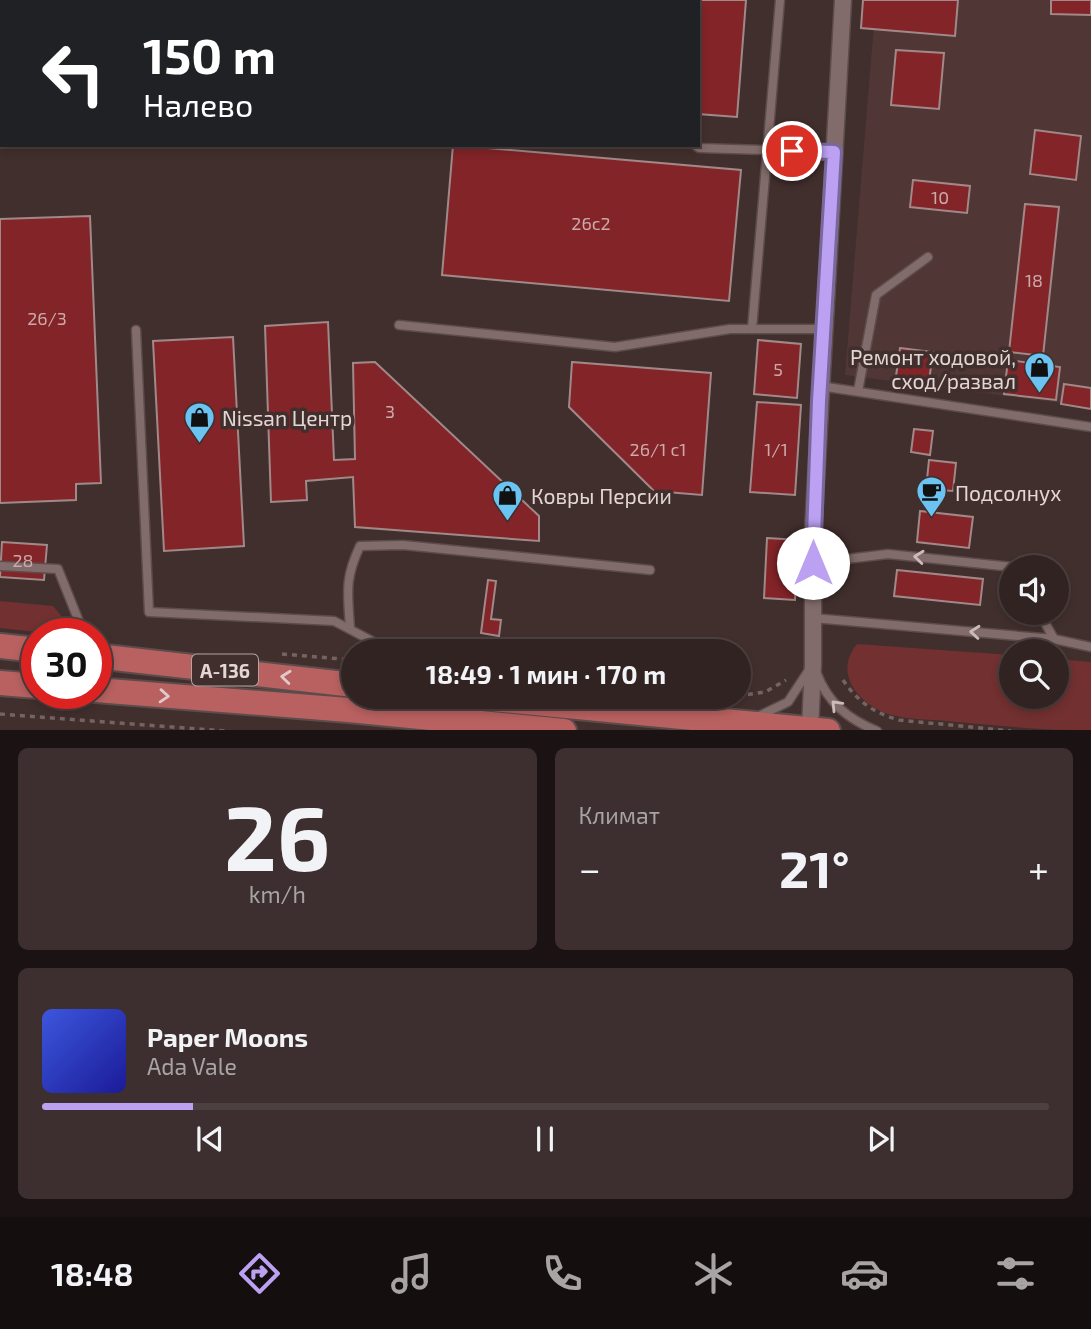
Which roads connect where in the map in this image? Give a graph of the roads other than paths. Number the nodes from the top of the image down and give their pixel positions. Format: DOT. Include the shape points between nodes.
graph roads {
  1 [pos="780,0"];
  2 [pos="843,0"];
  3 [pos="698,147"];
  4 [pos="769,150"];
  5 [pos="834,152"];
  6 [pos="928,257"];
  7 [pos="399,325"];
  8 [pos="752,329"];
  9 [pos="823,329"];
  10 [pos="136,330"];
  11 [pos="820,386"];
  12 [pos="858,391"];
  13 [pos="1091,427"];
  14 [pos="813,563"];
  15 [pos="0,566"];
  16 [pos="999,566"];
  17 [pos="650,570"];
  18 [pos="78,618"];
  19 [pos="813,618"];
  20 [pos="1046,625"];
  21 [pos="350,629"];
  22 [pos="369,639"];
  23 [pos="1054,639"];
  24 [pos="1069,642"];
  25 [pos="0,646"];
  26 [pos="1091,647"];
  27 [pos="21,648"];
  28 [pos="112,658"];
  29 [pos="813,664"];
  30 [pos="0,683"];
  31 [pos="341,684"];
  32 [pos="21,685"];
  33 [pos="112,691"];
  34 [pos="603,709"];
  35 [pos="711,719"];
  36 [pos="565,730"];
  37 [pos="816,730"];
  38 [pos="877,730"];
  1 -- 4 [label="lane"];
  2 -- 5 [label="street"];
  3 -- 4 [label="lane"];
  4 -- 5 [label="lane"];
  4 -- 8 [label="lane"];
  5 -- 9 [label="street"];
  6 -- 12 [label="lane" via="876,295"];
  7 -- 8 [label="lane" via="615,348"];
  8 -- 9 [label="lane"];
  9 -- 11 [label="street"];
  10 -- 21 [label="lane" via="149,612 334,621"];
  11 -- 12 [label="lane"];
  11 -- 14 [label="street" via="809,531"];
  12 -- 13 [label="lane"];
  16 -- 14 [label="lane, one-way" via="888,554"];
  14 -- 19 [label="street"];
  15 -- 18 [label="lane" via="58,569"];
  17 -- 21 [label="lane" via="404,545 360,546 349,569"];
  23 -- 19 [label="lane, one-way"];
  19 -- 29 [label="street"];
  20 -- 23 [label="lane"];
  21 -- 22 [label="lane"];
  24 -- 26 [label="lane"];
  25 -- 27 [label="main road"];
  31 -- 28 [label="main road, А-136, one-way"];
  29 -- 35 [label="lane" via="788,702 766,714"];
  29 -- 37 [label="street"];
  38 -- 29 [label="lane, one-way" via="848,717 832,702"];
  30 -- 32 [label="main road"];
  33 -- 36 [label="main road, А-136, one-way"];
  34 -- 35 [label="main road"];
  35 -- 37 [label="main road"];
}
